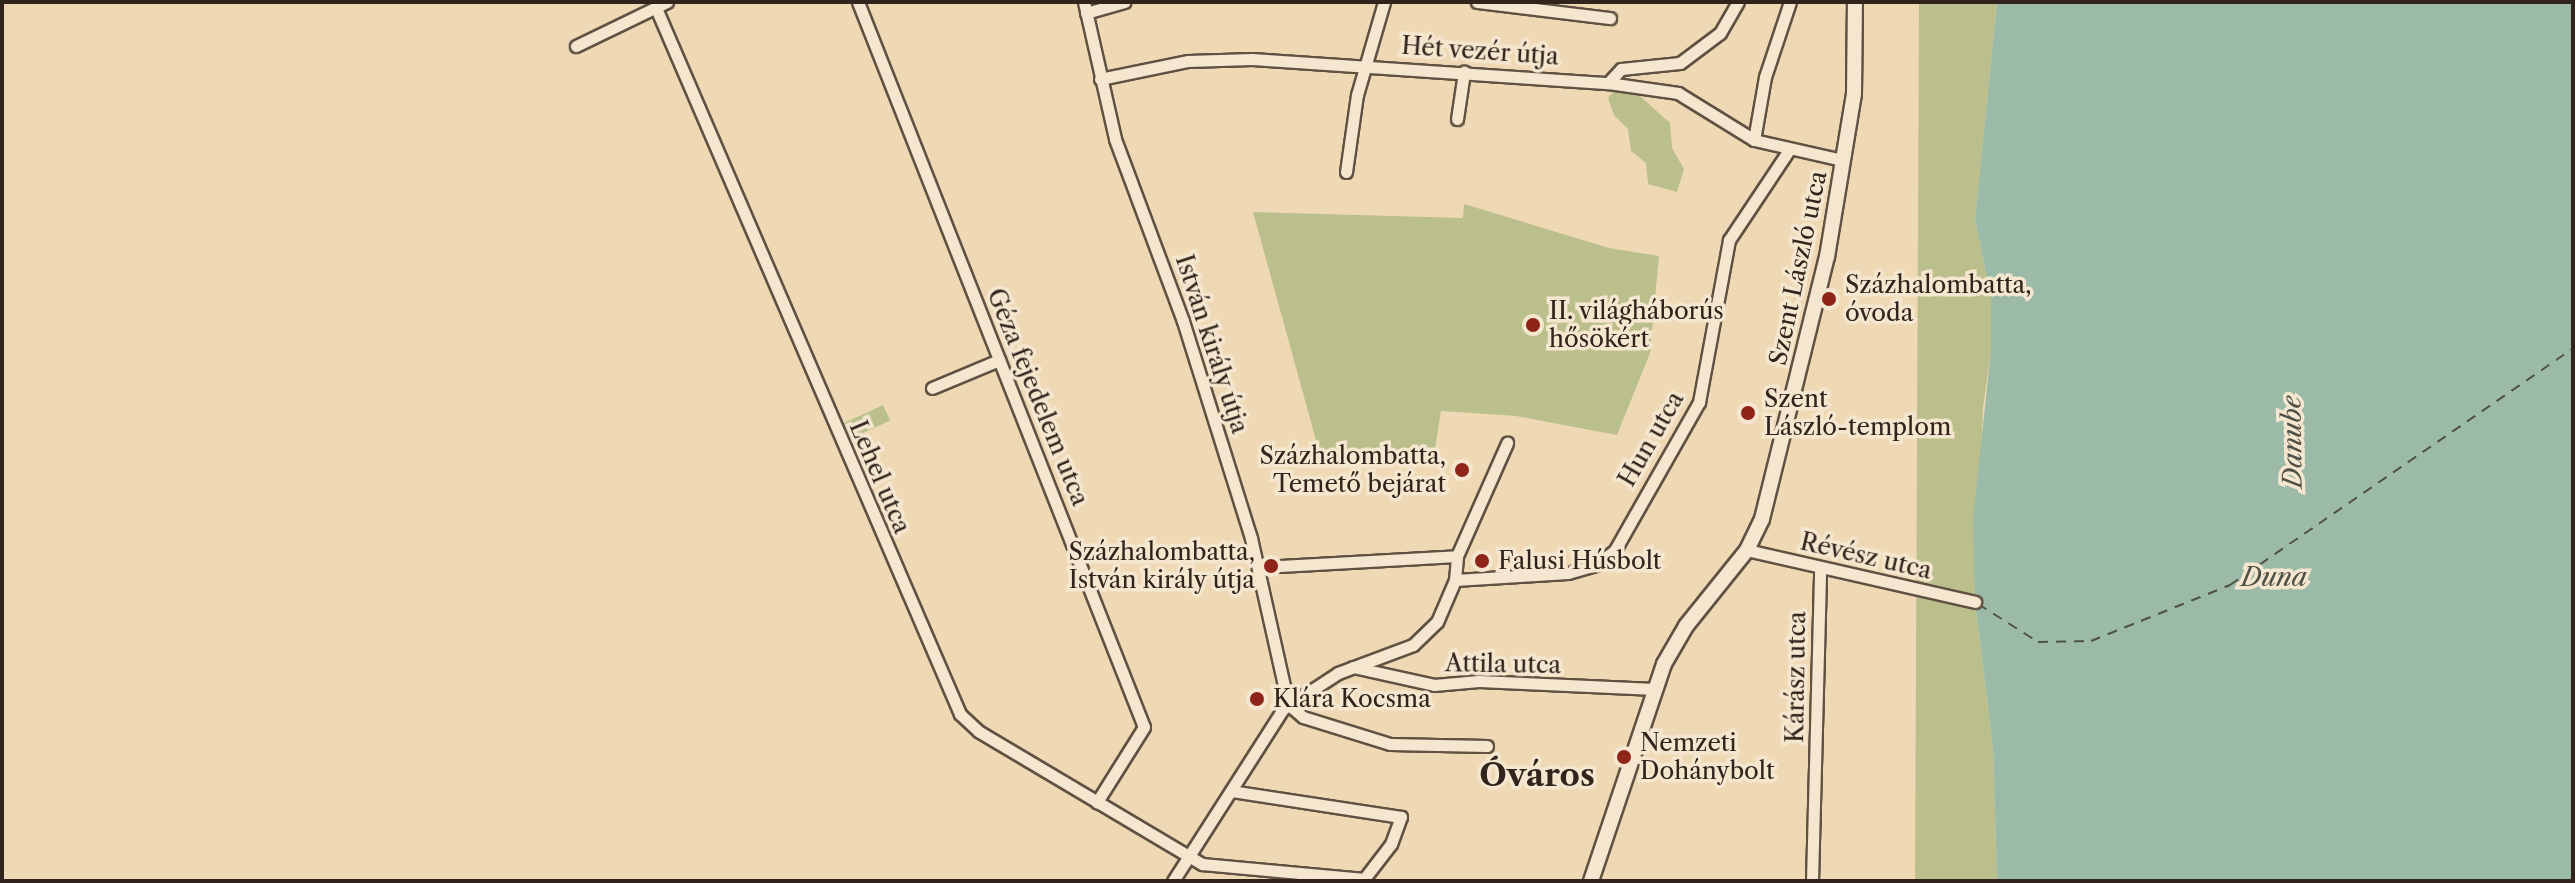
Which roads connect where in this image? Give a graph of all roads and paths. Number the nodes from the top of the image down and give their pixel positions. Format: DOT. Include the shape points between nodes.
graph roads {
  1 [pos="858,2"];
  2 [pos="1124,2"];
  3 [pos="1384,2"];
  4 [pos="1477,2"];
  5 [pos="1738,2"];
  6 [pos="1790,2"];
  7 [pos="1855,2"];
  8 [pos="662,5"];
  9 [pos="1085,8"];
  10 [pos="1610,18"];
  11 [pos="576,46"];
  12 [pos="1364,65"];
  13 [pos="1464,72"];
  14 [pos="1100,79"];
  15 [pos="1608,83"];
  16 [pos="1457,119"];
  17 [pos="1754,140"];
  18 [pos="1789,150"];
  19 [pos="1842,160"];
  20 [pos="1346,172"];
  21 [pos="999,360"];
  22 [pos="932,388"];
  23 [pos="1507,443"];
  24 [pos="1747,550"];
  25 [pos="1457,556"];
  26 [pos="1280,566"];
  27 [pos="1820,570"];
  28 [pos="1455,580"];
  29 [pos="1975,602"];
  30 [pos="1353,667"];
  31 [pos="1655,689"];
  32 [pos="1288,704"];
  33 [pos="1487,746"];
  34 [pos="1232,791"];
  35 [pos="1097,802"];
  36 [pos="1188,858"];
  37 [pos="1173,881"];
  38 [pos="1591,881"];
  39 [pos="1812,881"];
  1 -- 21 [label="street, Géza fejedelem utca"];
  2 -- 9 [label="street"];
  3 -- 12 [label="street"];
  4 -- 10 [label="street"];
  5 -- 15 [label="street" via="1720,33 1680,63 1621,69"];
  6 -- 17 [label="street" via="1765,77"];
  7 -- 19 [label="street, Szent László utca" via="1857,65"];
  8 -- 11 [label="street"];
  8 -- 35 [label="street, Lehel utca" via="955,705 978,731"];
  9 -- 14 [label="street, István király útja"];
  12 -- 13 [label="street, Hét vezér útja"];
  12 -- 14 [label="street, Hét vezér útja" via="1200,60"];
  12 -- 20 [label="street"];
  13 -- 15 [label="street, Hét vezér útja"];
  13 -- 16 [label="street"];
  14 -- 32 [label="street, István király útja" via="1115,139 1179,309 1251,538"];
  15 -- 17 [label="street, Hét vezér útja" via="1678,93"];
  17 -- 18 [label="street, Hét vezér útja"];
  18 -- 19 [label="street, Hét vezér útja"];
  18 -- 28 [label="street, Hun utca" via="1729,240 1699,402 1615,550 1596,565 1568,573"];
  19 -- 24 [label="street, Szent László utca" via="1803,358 1762,519"];
  21 -- 22 [label="street"];
  21 -- 35 [label="street, Géza fejedelem utca" via="1144,727"];
  23 -- 25 [label="street"];
  24 -- 27 [label="street, Révész utca"];
  24 -- 31 [label="street, Szent László utca" via="1674,644"];
  25 -- 26 [label="street"];
  25 -- 28 [label="street"];
  27 -- 29 [label="street, Révész utca"];
  27 -- 39 [label="street, Kárász utca"];
  28 -- 30 [label="street" via="1437,622 1423,638"];
  30 -- 31 [label="street, Attila utca" via="1434,685 1479,681"];
  30 -- 32 [label="street"];
  31 -- 38 [label="street, Szent László utca"];
  32 -- 33 [label="street" via="1303,717 1390,744"];
  32 -- 34 [label="street"];
  34 -- 36 [label="street"];
  34 -- 36 [label="street, Lehel utca" via="1401,817 1391,844 1364,879 1202,864"];
  35 -- 36 [label="street, Lehel utca"];
  36 -- 37 [label="street"];
}
